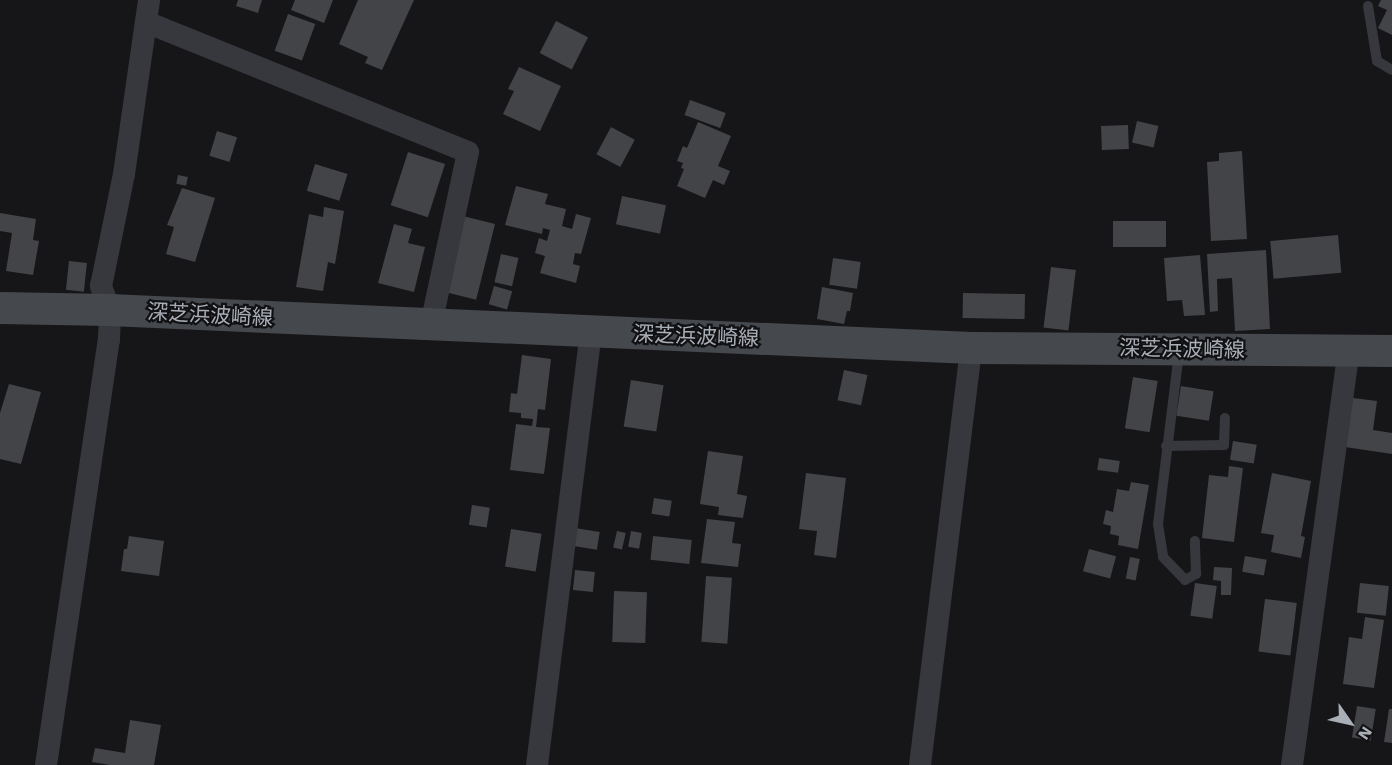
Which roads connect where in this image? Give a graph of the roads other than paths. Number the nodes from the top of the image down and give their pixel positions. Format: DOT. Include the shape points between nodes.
graph roads {
  1 [pos="149,0"];
  2 [pos="1368,6"];
  3 [pos="146,22"];
  4 [pos="1392,70"];
  5 [pos="0,308"];
  6 [pos="110,310"];
  7 [pos="431,325"];
  8 [pos="591,331"];
  9 [pos="971,348"];
  10 [pos="1180,350"];
  11 [pos="1348,351"];
  12 [pos="1392,351"];
  13 [pos="1225,418"];
  14 [pos="1166,446"];
  15 [pos="1195,541"];
  16 [pos="46,765"];
  17 [pos="537,765"];
  18 [pos="920,765"];
  19 [pos="1292,765"];
  1 -- 3 [label="street"];
  2 -- 4 [label="lane" via="1377,61"];
  3 -- 6 [label="street" via="101,286"];
  3 -- 7 [label="street" via="468,152"];
  5 -- 6 [label="main road, 深芝浜波崎線"];
  6 -- 7 [label="main road, 深芝浜波崎線"];
  6 -- 16 [label="street" via="109,340"];
  7 -- 8 [label="main road, 深芝浜波崎線"];
  8 -- 9 [label="main road, 深芝浜波崎線"];
  8 -- 17 [label="street"];
  9 -- 10 [label="main road, 深芝浜波崎線"];
  9 -- 18 [label="street"];
  10 -- 11 [label="main road, 深芝浜波崎線"];
  10 -- 14 [label="lane"];
  11 -- 12 [label="main road, 深芝浜波崎線"];
  11 -- 19 [label="street"];
  13 -- 14 [label="lane" via="1224,445"];
  14 -- 15 [label="lane" via="1158,524 1163,557 1185,580 1196,574"];
}
